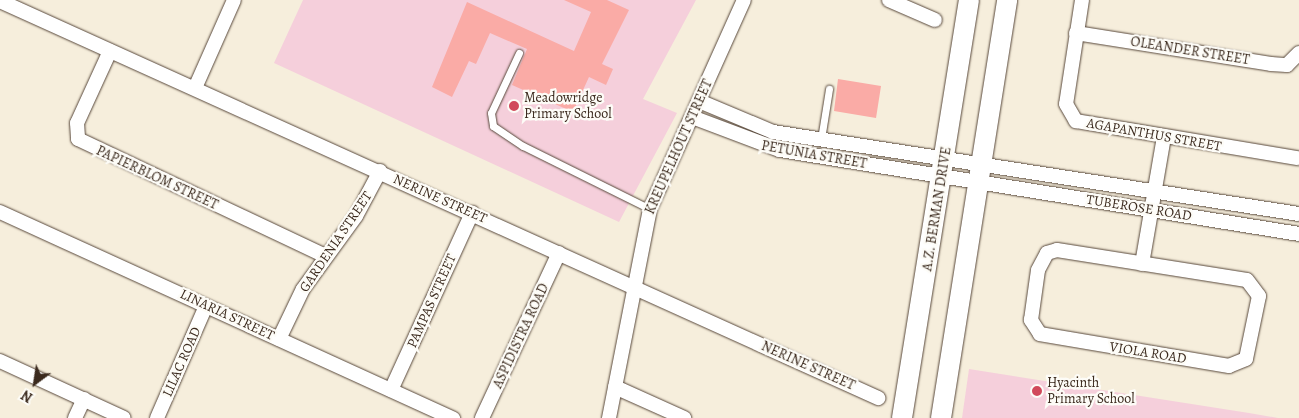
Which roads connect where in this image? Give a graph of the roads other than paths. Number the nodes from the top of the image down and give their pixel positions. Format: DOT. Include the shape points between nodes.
graph roads {
  1 [pos="744,0"];
  2 [pos="889,0"];
  3 [pos="969,0"];
  4 [pos="1007,0"];
  5 [pos="1082,0"];
  6 [pos="0,1"];
  7 [pos="231,1"];
  8 [pos="935,20"];
  9 [pos="1076,33"];
  10 [pos="110,50"];
  11 [pos="519,53"];
  12 [pos="1299,53"];
  13 [pos="195,88"];
  14 [pos="829,89"];
  15 [pos="699,101"];
  16 [pos="692,117"];
  17 [pos="1164,137"];
  18 [pos="821,139"];
  19 [pos="1298,158"];
  20 [pos="981,163"];
  21 [pos="943,167"];
  22 [pos="380,172"];
  23 [pos="979,183"];
  24 [pos="1153,190"];
  25 [pos="650,209"];
  26 [pos="1150,210"];
  27 [pos="0,212"];
  28 [pos="472,213"];
  29 [pos="1299,214"];
  30 [pos="1299,234"];
  31 [pos="560,254"];
  32 [pos="326,256"];
  33 [pos="1142,264"];
  34 [pos="634,288"];
  35 [pos="206,306"];
  36 [pos="279,339"];
  37 [pos="0,361"];
  38 [pos="615,387"];
  39 [pos="391,390"];
  40 [pos="878,398"];
  41 [pos="84,399"];
  42 [pos="75,418"];
  43 [pos="124,418"];
  44 [pos="157,418"];
  45 [pos="453,418"];
  46 [pos="482,418"];
  47 [pos="609,418"];
  48 [pos="684,418"];
  49 [pos="902,418"];
  50 [pos="941,418"];
  1 -- 15 [label="street, KREUPELHOUT STREET"];
  2 -- 8 [label="street"];
  3 -- 21 [label="main road, A.Z. BERMAN DRIVE"];
  4 -- 20 [label="main road"];
  5 -- 9 [label="street, AGAPANTHUS STREET"];
  6 -- 10 [label="street, NERINE STREET"];
  7 -- 13 [label="street"];
  9 -- 12 [label="street, OLEANDER STREET" via="1271,64 1286,65"];
  9 -- 17 [label="street, AGAPANTHUS STREET" via="1066,104 1069,115 1086,124"];
  10 -- 13 [label="street, NERINE STREET"];
  10 -- 32 [label="street, PAPIERBLOM STREET" via="77,123 78,139"];
  11 -- 25 [label="lane" via="491,113 494,126 523,146"];
  13 -- 22 [label="street, NERINE STREET"];
  14 -- 18 [label="lane"];
  15 -- 16 [label="street, KREUPELHOUT STREET"];
  15 -- 18 [label="street, PETUNIA STREET" via="761,129"];
  16 -- 21 [label="street, PETUNIA STREET" via="762,146"];
  16 -- 25 [label="street, KREUPELHOUT STREET"];
  17 -- 19 [label="street, AGAPANTHUS STREET"];
  17 -- 24 [label="street"];
  18 -- 21 [label="street, PETUNIA STREET"];
  20 -- 21 [label="street, TUBEROSE ROAD"];
  20 -- 23 [label="main road"];
  20 -- 24 [label="street, TUBEROSE ROAD"];
  21 -- 23 [label="street, TUBEROSE ROAD"];
  21 -- 49 [label="main road, A.Z. BERMAN DRIVE"];
  22 -- 28 [label="street, NERINE STREET"];
  22 -- 32 [label="street, GARDENIA STREET" via="356,216"];
  23 -- 26 [label="street, TUBEROSE ROAD"];
  23 -- 50 [label="main road"];
  24 -- 26 [label="street"];
  24 -- 29 [label="street, TUBEROSE ROAD"];
  25 -- 34 [label="street, KREUPELHOUT STREET"];
  26 -- 30 [label="street, TUBEROSE ROAD"];
  26 -- 33 [label="street"];
  27 -- 35 [label="street, LINARIA STREET"];
  28 -- 31 [label="street, NERINE STREET"];
  28 -- 39 [label="street, PAMPAS STREET"];
  31 -- 34 [label="street, NERINE STREET"];
  31 -- 46 [label="street, ASPIDISTRA ROAD"];
  32 -- 36 [label="street, GARDENIA STREET"];
  33 -- 33 [label="street, VIOLA ROAD" via="1236,278 1256,288 1259,296 1246,359 1229,366 1049,337 1034,329 1031,320 1038,270 1047,253 1057,250"];
  34 -- 38 [label="street, KREUPELHOUT STREET"];
  34 -- 40 [label="street, NERINE STREET"];
  35 -- 36 [label="street, LINARIA STREET"];
  35 -- 44 [label="street, LILAC ROAD"];
  36 -- 39 [label="street, LINARIA STREET"];
  37 -- 41 [label="street"];
  38 -- 47 [label="street, KREUPELHOUT STREET"];
  38 -- 48 [label="street"];
  39 -- 45 [label="street, LINARIA STREET"];
  41 -- 42 [label="street"];
  41 -- 43 [label="street"];
}
